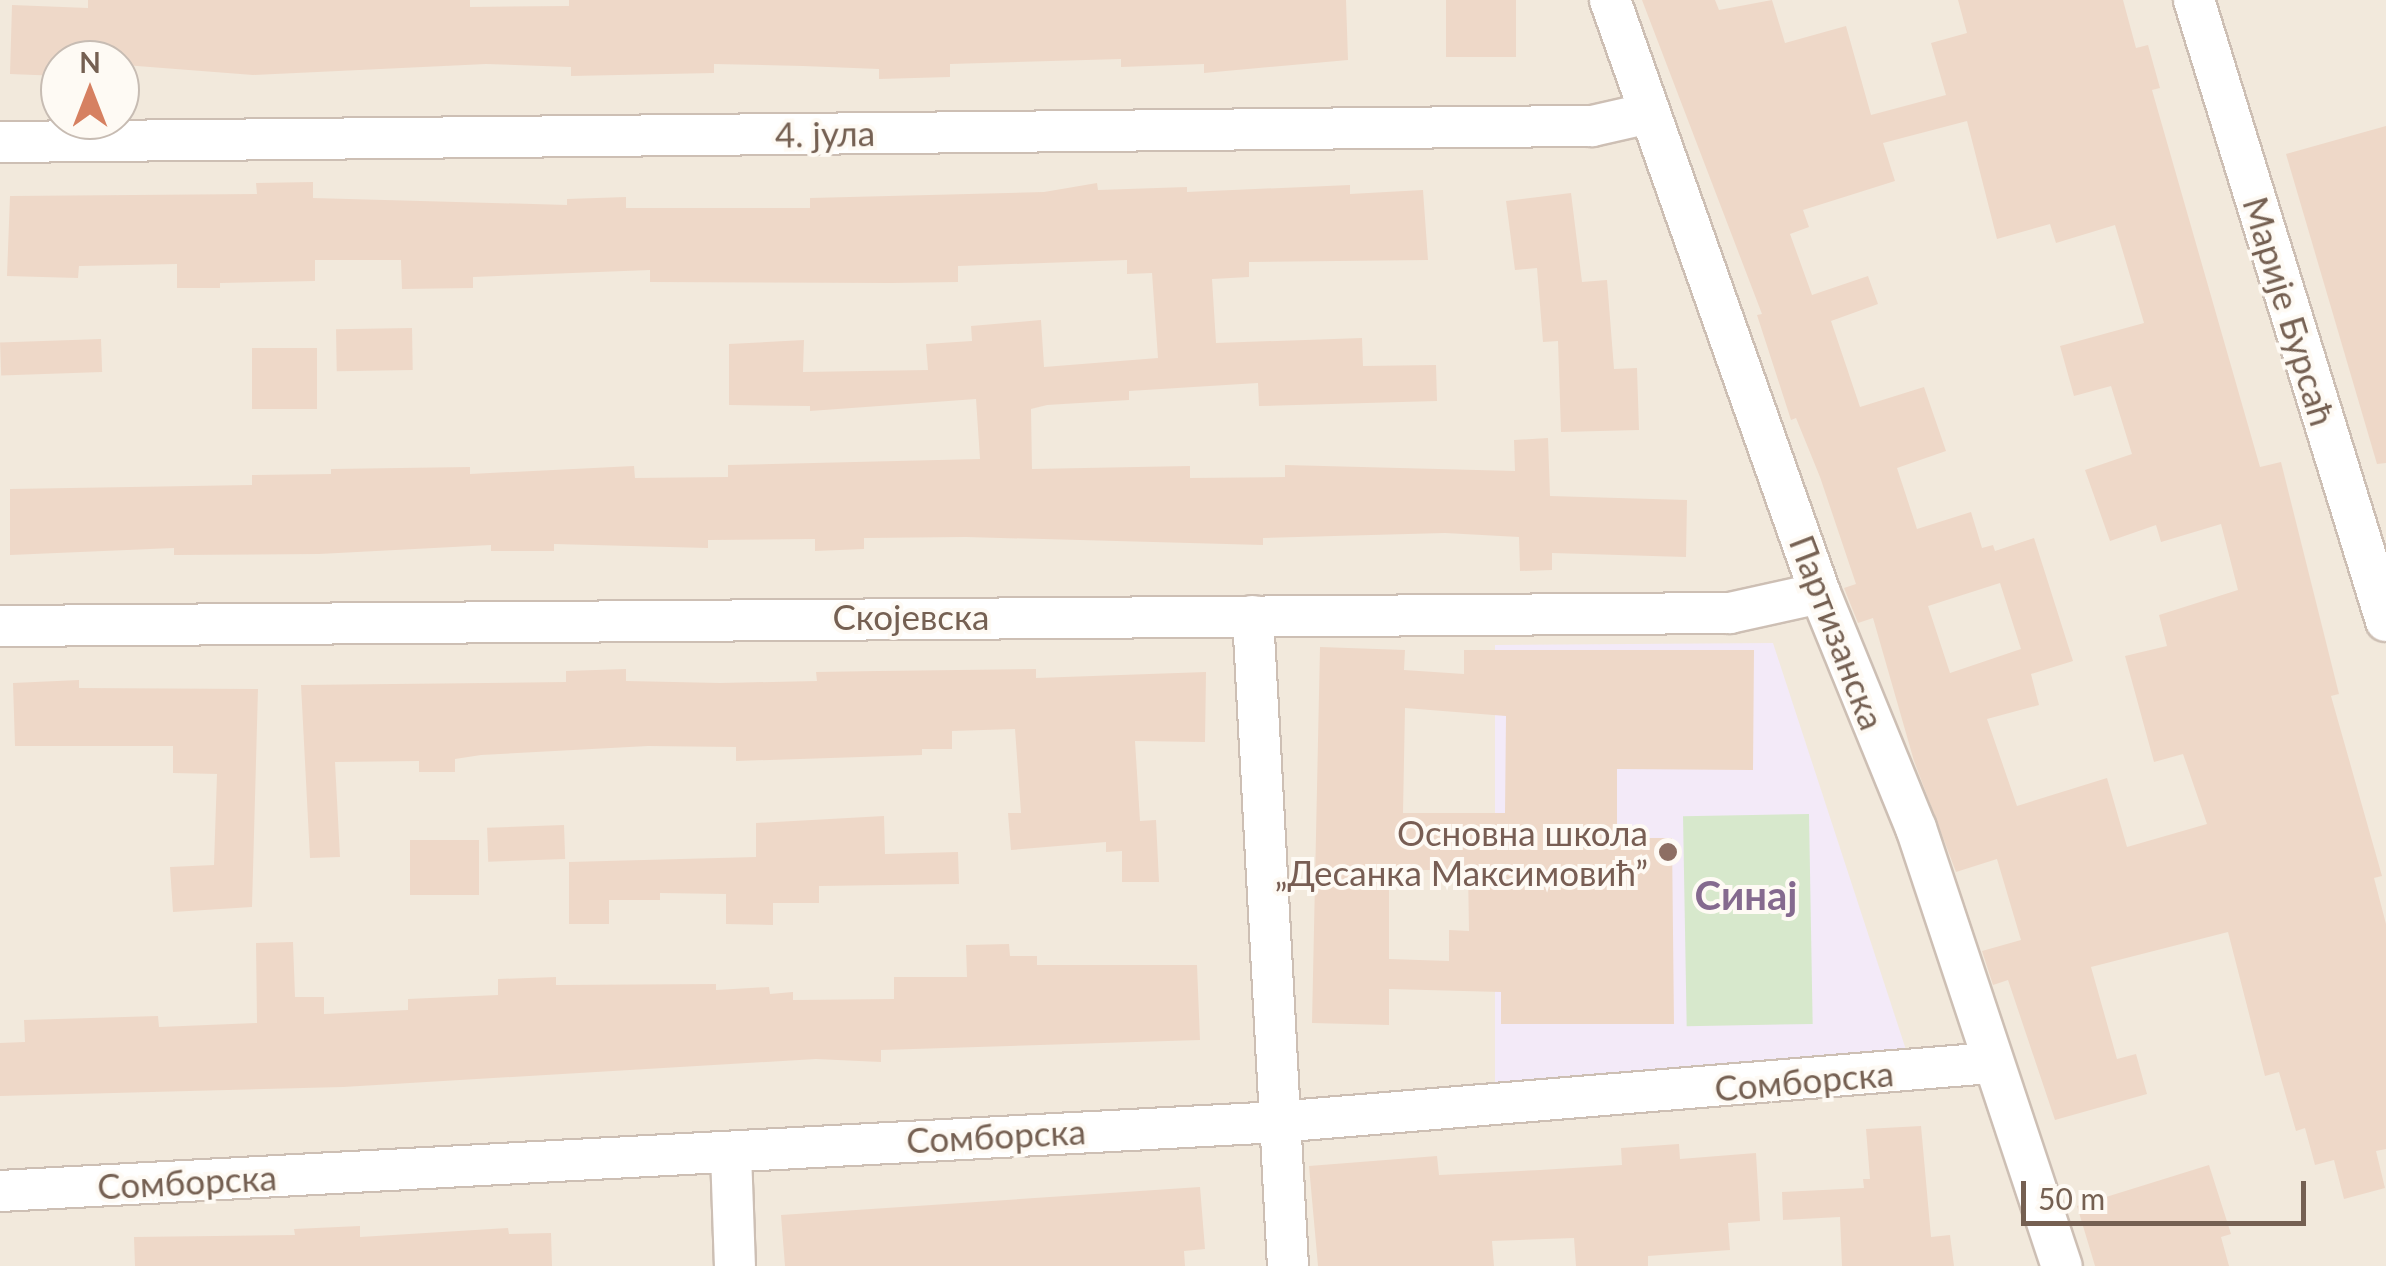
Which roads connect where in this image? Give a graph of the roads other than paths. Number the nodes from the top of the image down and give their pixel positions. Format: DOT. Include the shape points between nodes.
graph roads {
  1 [pos="1610,0"];
  2 [pos="2194,0"];
  3 [pos="1649,113"];
  4 [pos="0,142"];
  5 [pos="1820,593"];
  6 [pos="1253,616"];
  7 [pos="2386,621"];
  8 [pos="0,626"];
  9 [pos="1990,1063"];
  10 [pos="1277,1122"];
  11 [pos="731,1153"];
  12 [pos="0,1191"];
  13 [pos="735,1266"];
  14 [pos="1288,1266"];
  15 [pos="2062,1266"];
  1 -- 3 [label="street, Партизанска"];
  2 -- 7 [label="street, Марије Бурсаћ"];
  3 -- 4 [label="street, 4. јула" via="1592,126"];
  3 -- 5 [label="street, Партизанска"];
  5 -- 6 [label="street, Скојевска" via="1730,613"];
  5 -- 9 [label="street, Партизанска" via="1916,828"];
  6 -- 8 [label="street, Скојевска"];
  6 -- 10 [label="street"];
  9 -- 10 [label="street, Сомборска"];
  9 -- 15 [label="street, Партизанска"];
  10 -- 11 [label="street, Сомборска" via="997,1132"];
  10 -- 14 [label="street"];
  11 -- 12 [label="street, Сомборска"];
  11 -- 13 [label="street"];
}
